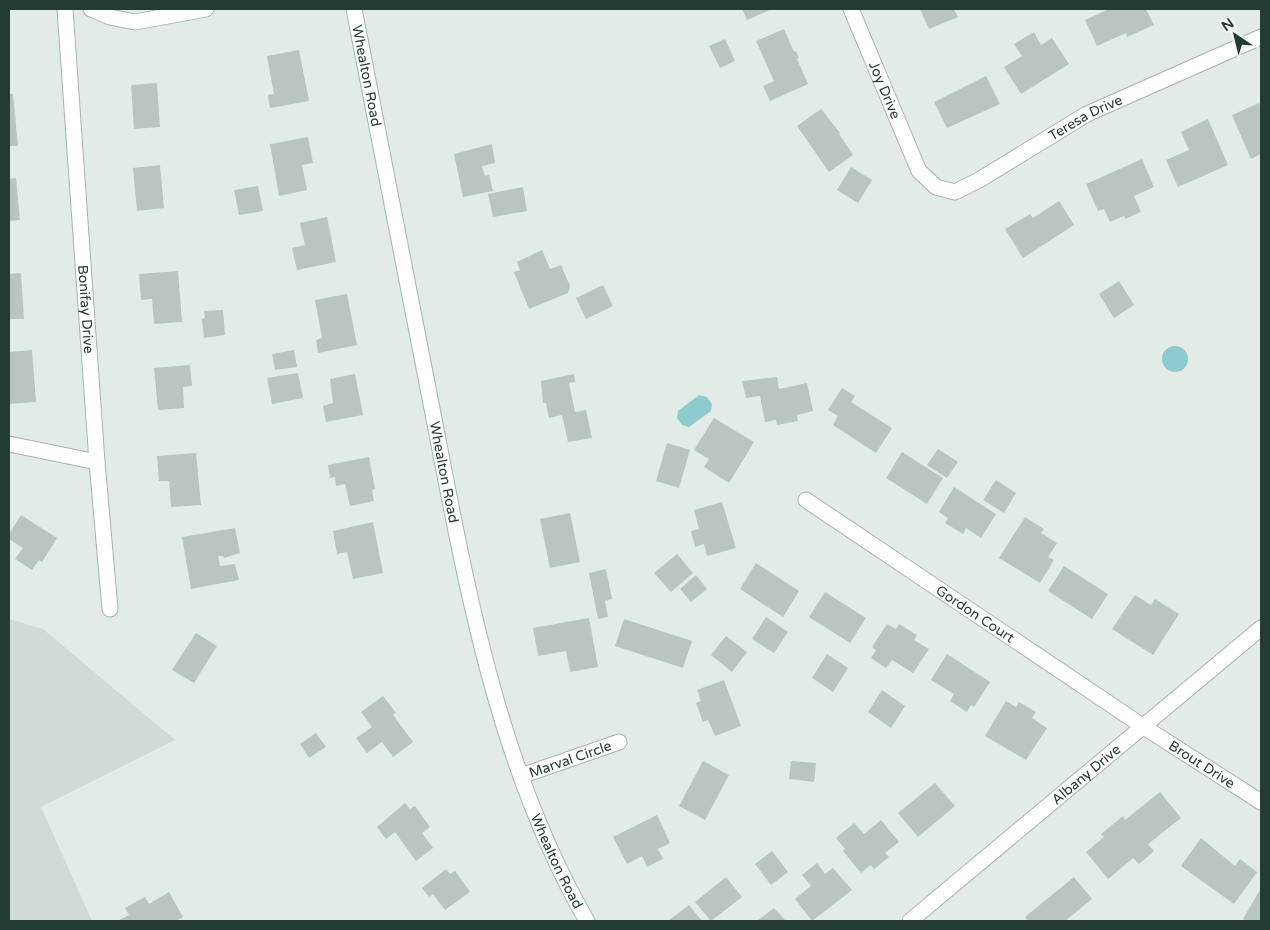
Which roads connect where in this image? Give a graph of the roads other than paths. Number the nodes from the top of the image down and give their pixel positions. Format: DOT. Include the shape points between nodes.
graph roads {
  1 [pos="65,9"];
  2 [pos="91,9"];
  3 [pos="206,9"];
  4 [pos="354,9"];
  5 [pos="850,9"];
  6 [pos="1261,37"];
  7 [pos="919,171"];
  8 [pos="9,444"];
  9 [pos="97,462"];
  10 [pos="806,500"];
  11 [pos="110,609"];
  12 [pos="1261,628"];
  13 [pos="1144,727"];
  14 [pos="619,742"];
  15 [pos="521,776"];
  16 [pos="1261,802"];
  17 [pos="587,921"];
  18 [pos="910,921"];
  1 -- 9 [label="street, Bonifay Drive"];
  2 -- 3 [label="street" via="135,22"];
  4 -- 15 [label="street, Whealton Road" via="463,568 502,724"];
  5 -- 7 [label="street, Joy Drive"];
  6 -- 7 [label="street, Teresa Drive" via="1087,114 956,192 936,188"];
  8 -- 9 [label="street"];
  9 -- 11 [label="street, Bonifay Drive"];
  10 -- 13 [label="street, Gordon Court"];
  12 -- 13 [label="street, Albany Drive"];
  13 -- 16 [label="street, Brout Drive"];
  13 -- 18 [label="street, Albany Drive"];
  14 -- 15 [label="street, Marval Circle"];
  15 -- 17 [label="street, Whealton Road" via="553,856"];
}
